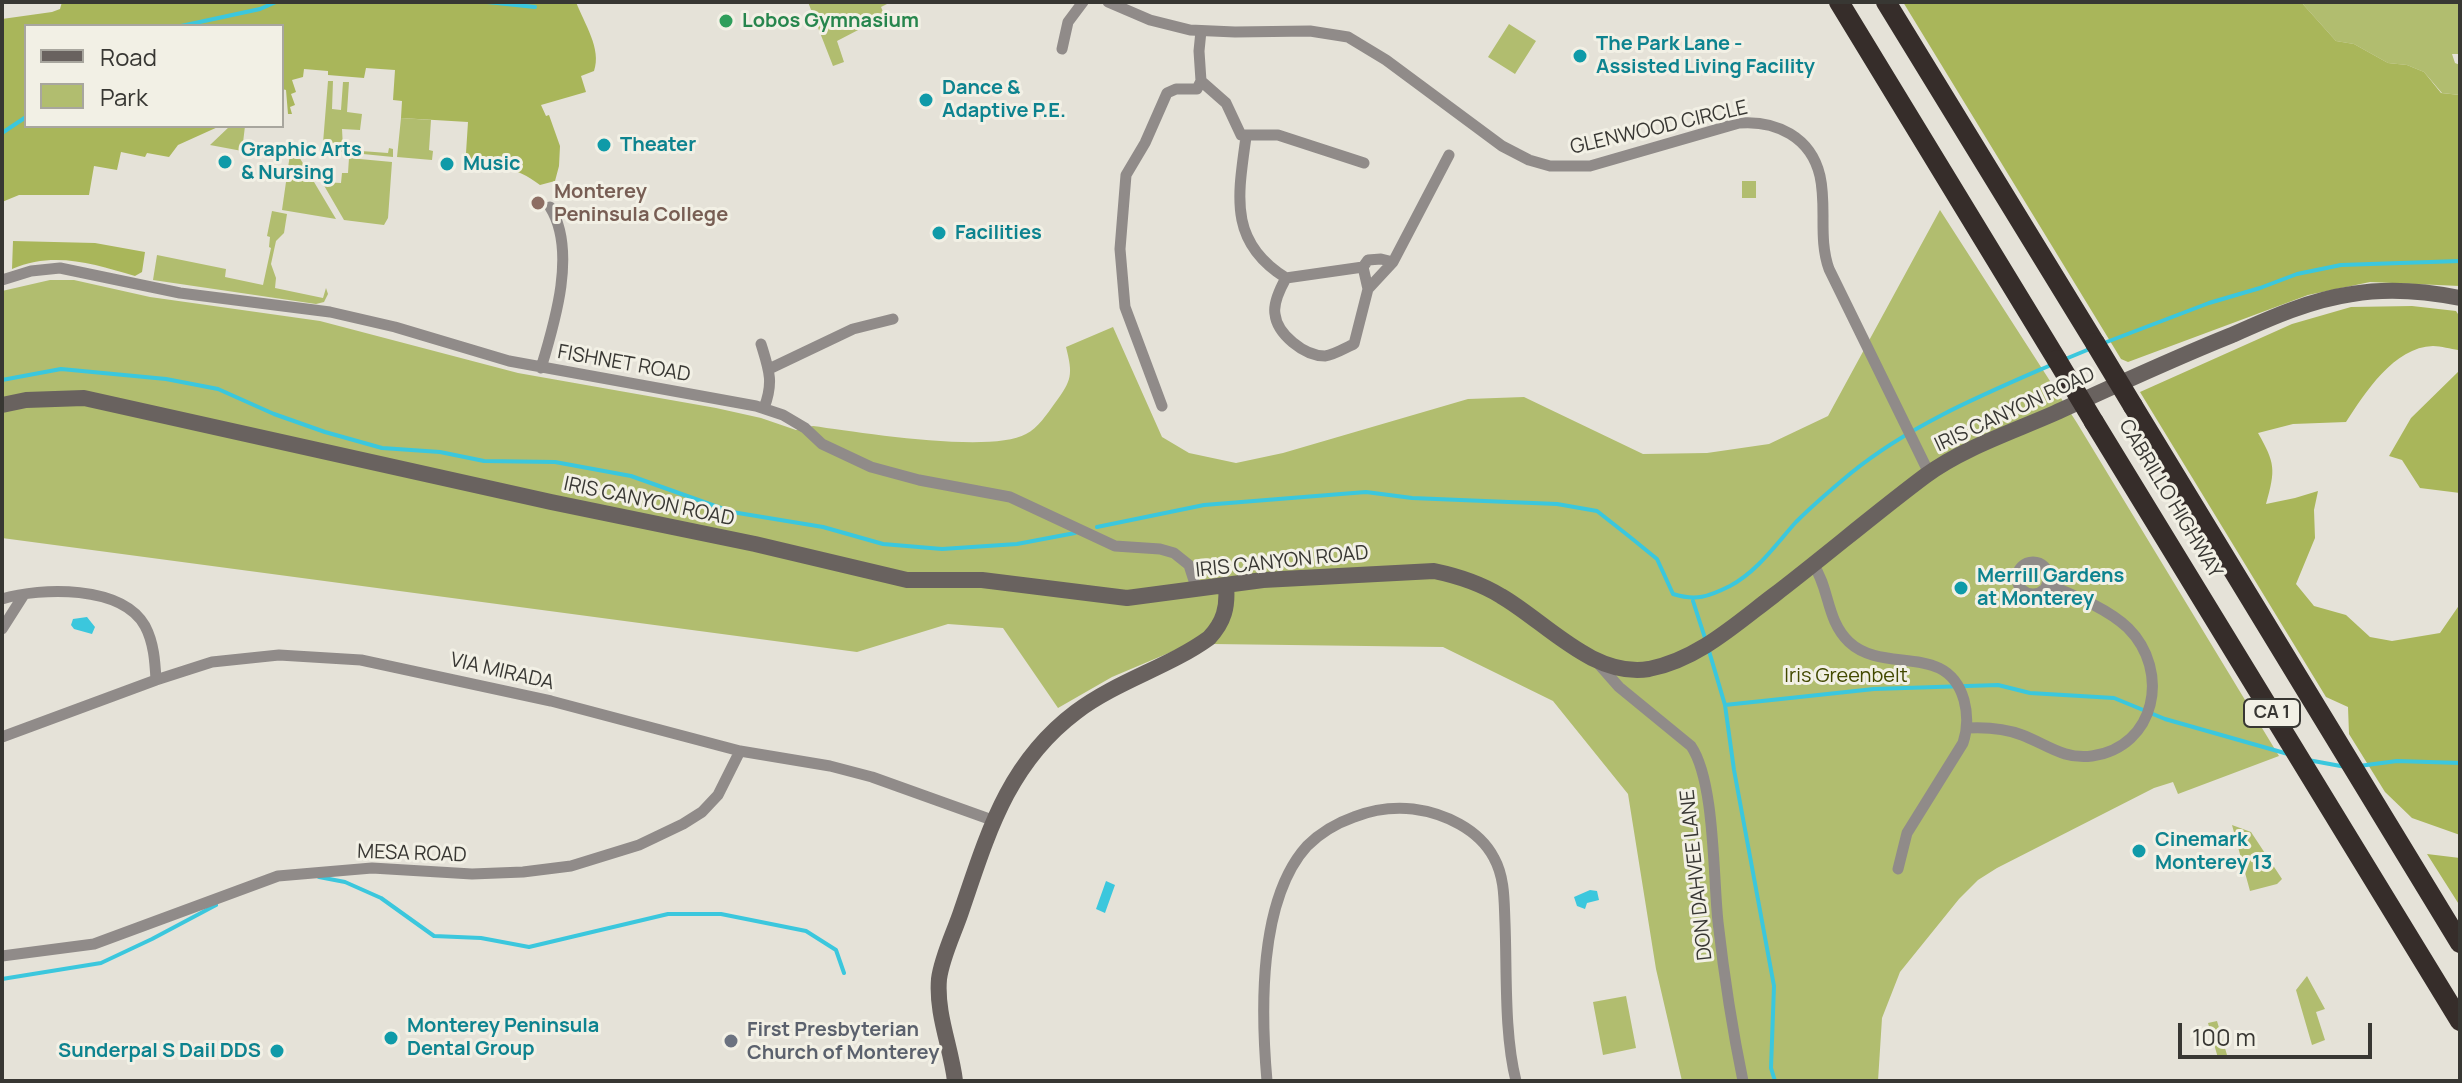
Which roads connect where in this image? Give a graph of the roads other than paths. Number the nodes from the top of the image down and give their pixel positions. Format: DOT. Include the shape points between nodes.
graph roads {
  1 [pos="1083,2"];
  2 [pos="1108,2"];
  3 [pos="1839,2"];
  4 [pos="1886,2"];
  5 [pos="1201,31"];
  6 [pos="1062,49"];
  7 [pos="1201,81"];
  8 [pos="1246,137"];
  9 [pos="1449,155"];
  10 [pos="1364,163"];
  11 [pos="550,207"];
  12 [pos="1393,262"];
  13 [pos="1363,267"];
  14 [pos="1286,278"];
  15 [pos="2,280"];
  16 [pos="1368,289"];
  17 [pos="2460,298"];
  18 [pos="893,319"];
  19 [pos="761,344"];
  20 [pos="541,368"];
  21 [pos="769,369"];
  22 [pos="2,405"];
  23 [pos="1162,406"];
  24 [pos="764,408"];
  25 [pos="1929,473"];
  26 [pos="1813,564"];
  27 [pos="2047,584"];
  28 [pos="1226,585"];
  29 [pos="1197,590"];
  30 [pos="23,596"];
  31 [pos="2,599"];
  32 [pos="2,629"];
  33 [pos="1597,662"];
  34 [pos="156,680"];
  35 [pos="1967,728"];
  36 [pos="2,737"];
  37 [pos="740,751"];
  38 [pos="992,820"];
  39 [pos="1898,869"];
  40 [pos="2456,936"];
  41 [pos="2,956"];
  42 [pos="2449,1003"];
  43 [pos="2460,1021"];
  44 [pos="2460,1035"];
  45 [pos="955,1081"];
  46 [pos="1267,1081"];
  47 [pos="1516,1081"];
  48 [pos="1743,1081"];
  1 -- 6 [label="street" via="1068,22"];
  2 -- 5 [label="street, GLENWOOD CIRCLE" via="1150,20"];
  3 -- 42 [label="highway, CABRILLO HIGHWAY / CA 1, bridge"];
  4 -- 40 [label="highway, CABRILLO HIGHWAY / CA 1, bridge"];
  5 -- 7 [label="street"];
  5 -- 25 [label="street, GLENWOOD CIRCLE" via="1310,31 1348,37 1502,146 1550,166 1590,166 1739,123 1786,129 1816,163 1826,260"];
  7 -- 8 [label="street" via="1221,97"];
  7 -- 23 [label="street" via="1197,89 1167,93 1126,175 1120,231 1122,288"];
  8 -- 10 [label="street" via="1278,135"];
  8 -- 14 [label="street" via="1242,226 1256,254"];
  9 -- 12 [label="street"];
  11 -- 20 [label="street" via="561,232 562,267"];
  12 -- 13 [label="street" via="1368,260"];
  12 -- 16 [label="street"];
  13 -- 14 [label="street"];
  13 -- 16 [label="street"];
  14 -- 16 [label="street" via="1274,311 1278,327 1309,353 1326,356 1354,344"];
  15 -- 20 [label="street, FISHNET ROAD" via="45,269 77,270 180,293 330,312"];
  17 -- 25 [label="street, IRIS CANYON ROAD" via="2426,291 2352,294 2289,311 2158,365"];
  18 -- 21 [label="street" via="853,329"];
  19 -- 21 [label="street"];
  20 -- 24 [label="street, FISHNET ROAD"];
  21 -- 24 [label="street" via="771,391"];
  22 -- 29 [label="street, IRIS CANYON ROAD" via="84,398 907,580 982,580 1127,598"];
  24 -- 29 [label="street, FISHNET ROAD" via="871,467 1010,497 1115,546 1174,553 1189,565"];
  25 -- 26 [label="street, IRIS CANYON ROAD"];
  26 -- 33 [label="street, IRIS CANYON ROAD" via="1696,651 1649,669"];
  26 -- 35 [label="street" via="1847,640 1871,656 1925,662 1943,670 1962,694"];
  27 -- 35 [label="street" via="2115,618 2137,638 2152,677 2147,717 2118,747 2082,757 2001,729"];
  28 -- 29 [label="street, IRIS CANYON ROAD"];
  28 -- 33 [label="street, IRIS CANYON ROAD" via="1362,573 1434,571 1459,576 1503,597"];
  28 -- 38 [label="street" via="1226,610 1209,638 1075,713 1026,762"];
  30 -- 31 [label="street"];
  30 -- 32 [label="street"];
  30 -- 34 [label="street" via="66,592 112,600 131,610 150,640"];
  33 -- 48 [label="street, DON DAHVEE LANE" via="1698,757 1706,783 1718,921"];
  34 -- 36 [label="street, VIA MIRADA"];
  34 -- 37 [label="street, VIA MIRADA" via="247,657 361,660 551,701"];
  35 -- 39 [label="street" via="1907,833"];
  37 -- 38 [label="street, VIA MIRADA" via="872,777"];
  37 -- 41 [label="street, MESA ROAD" via="718,795 702,812 639,845 571,866 472,874 372,868 278,876 94,944"];
  38 -- 45 [label="street" via="939,976"];
  42 -- 43 [label="highway, CABRILLO HIGHWAY / CA 1"];
  42 -- 44 [label="highway"];
  46 -- 47 [label="street" via="1265,982 1275,915 1288,875 1307,846 1332,827 1397,808 1457,823 1495,858 1503,883"];
}
